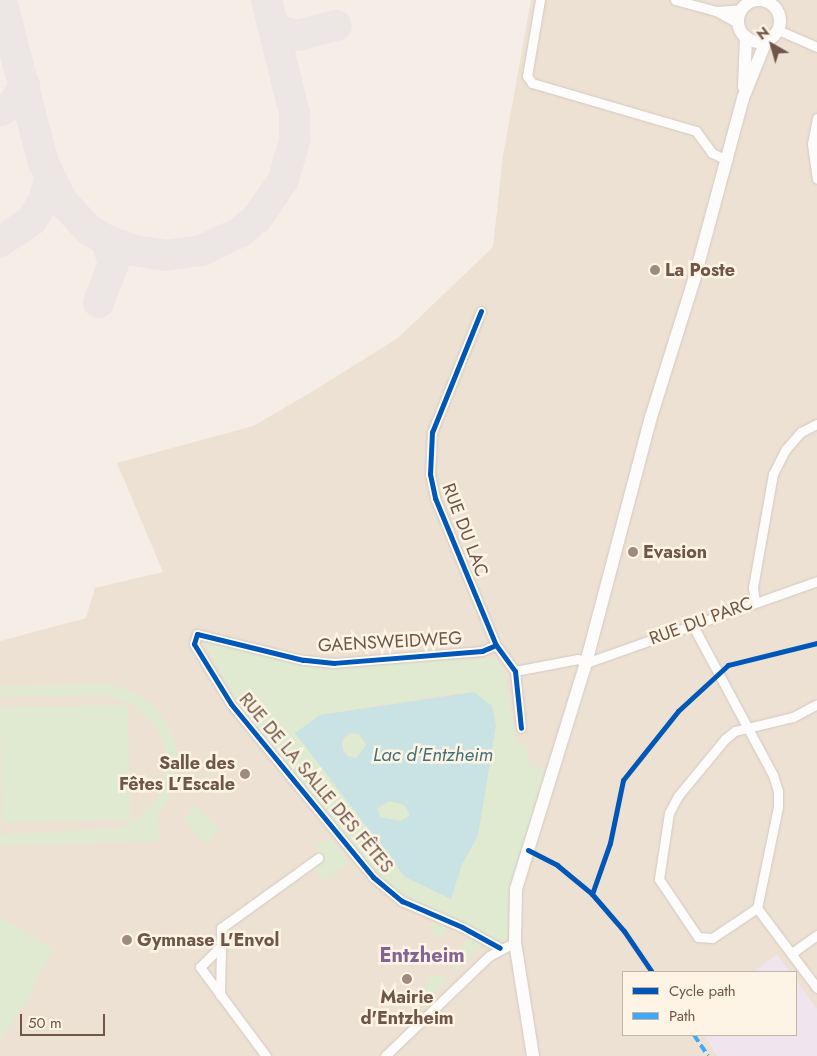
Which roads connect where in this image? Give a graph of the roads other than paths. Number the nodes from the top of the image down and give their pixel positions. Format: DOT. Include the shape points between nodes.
graph roads {
  1 [pos="540,0"];
  2 [pos="675,0"];
  3 [pos="749,4"];
  4 [pos="776,4"];
  5 [pos="716,11"];
  6 [pos="739,24"];
  7 [pos="778,30"];
  8 [pos="746,37"];
  9 [pos="766,41"];
  10 [pos="817,47"];
  11 [pos="743,98"];
  12 [pos="817,118"];
  13 [pos="727,160"];
  14 [pos="817,179"];
  15 [pos="481,311"];
  16 [pos="817,424"];
  17 [pos="817,581"];
  18 [pos="755,602"];
  19 [pos="692,624"];
  20 [pos="197,634"];
  21 [pos="496,644"];
  22 [pos="586,663"];
  23 [pos="515,672"];
  24 [pos="817,704"];
  25 [pos="521,728"];
  26 [pos="746,729"];
  27 [pos="318,858"];
  28 [pos="757,908"];
  29 [pos="817,935"];
  30 [pos="515,942"];
  31 [pos="221,946"];
  32 [pos="500,948"];
  33 [pos="792,953"];
  34 [pos="817,988"];
  35 [pos="220,995"];
  36 [pos="266,1056"];
  37 [pos="385,1056"];
  38 [pos="533,1056"];
  1 -- 13 [label="street" via="527,76 532,83 696,131 712,153"];
  2 -- 5 [label="street"];
  3 -- 4 [label="main road" via="765,1"];
  3 -- 5 [label="street"];
  3 -- 6 [label="main road"];
  4 -- 7 [label="main road" via="780,19"];
  5 -- 6 [label="street"];
  6 -- 8 [label="main road"];
  7 -- 9 [label="main road"];
  7 -- 10 [label="street"];
  8 -- 9 [label="main road"];
  8 -- 11 [label="main road"];
  9 -- 11 [label="main road"];
  11 -- 13 [label="main road"];
  12 -- 14 [label="street" via="812,144"];
  13 -- 22 [label="main road" via="662,391 651,417"];
  15 -- 21 [label="street, RUE DU LAC" via="443,398 432,432 430,474 435,498"];
  16 -- 18 [label="street" via="801,432 786,449 773,474 752,587"];
  17 -- 18 [label="street, RUE DU PARC"];
  18 -- 19 [label="street, RUE DU PARC"];
  19 -- 22 [label="street, RUE DU PARC"];
  19 -- 26 [label="street"];
  20 -- 21 [label="street, GAENSWEIDWEG" via="303,660 334,663 482,650"];
  20 -- 32 [label="street, RUE DE LA SALLE DES FÊTES" via="194,644 231,704 373,877 402,901 462,927"];
  21 -- 23 [label="street, RUE DU LAC"];
  22 -- 23 [label="street" via="578,659"];
  22 -- 30 [label="main road" via="514,905"];
  23 -- 25 [label="street, RUE DU LAC"];
  24 -- 26 [label="street" via="793,716"];
  26 -- 28 [label="street" via="773,775 778,791 778,807"];
  26 -- 28 [label="street" via="725,739 678,796 670,813 659,879 698,937 705,940"];
  27 -- 31 [label="street" via="221,928"];
  28 -- 33 [label="street"];
  29 -- 33 [label="street"];
  30 -- 32 [label="street"];
  30 -- 38 [label="main road"];
  31 -- 35 [label="street"];
  31 -- 35 [label="street" via="200,967"];
  32 -- 37 [label="street"];
  33 -- 34 [label="street"];
  35 -- 36 [label="street"];
}
